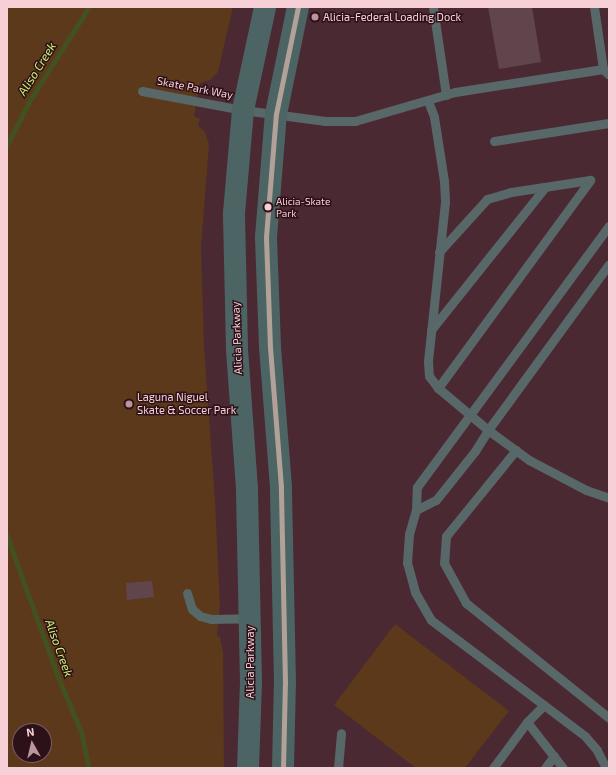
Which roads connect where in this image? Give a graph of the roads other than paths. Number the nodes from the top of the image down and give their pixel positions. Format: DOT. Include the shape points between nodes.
graph roads {
  1 [pos="265,7"];
  2 [pos="298,7"];
  3 [pos="433,7"];
  4 [pos="594,7"];
  5 [pos="606,72"];
  6 [pos="142,91"];
  7 [pos="446,95"];
  8 [pos="428,101"];
  9 [pos="243,110"];
  10 [pos="276,114"];
  11 [pos="609,123"];
  12 [pos="494,141"];
  13 [pos="545,187"];
  14 [pos="609,226"];
  15 [pos="439,252"];
  16 [pos="609,264"];
  17 [pos="431,330"];
  18 [pos="438,388"];
  19 [pos="470,414"];
  20 [pos="488,430"];
  21 [pos="516,450"];
  22 [pos="609,498"];
  23 [pos="416,510"];
  24 [pos="187,593"];
  25 [pos="250,618"];
  26 [pos="544,705"];
  27 [pos="609,718"];
  28 [pos="527,722"];
  29 [pos="341,733"];
  30 [pos="554,756"];
  31 [pos="248,768"];
  32 [pos="283,768"];
  33 [pos="338,768"];
  34 [pos="493,768"];
  35 [pos="545,768"];
  36 [pos="563,768"];
  37 [pos="606,768"];
  1 -- 9 [label="main road, Alicia Parkway"];
  2 -- 10 [label="main road"];
  3 -- 7 [label="lane"];
  4 -- 5 [label="lane"];
  5 -- 7 [label="lane, Skate Park Way"];
  6 -- 9 [label="lane, Skate Park Way"];
  7 -- 8 [label="lane, Skate Park Way"];
  8 -- 10 [label="lane, Skate Park Way" via="355,121 325,121"];
  8 -- 15 [label="lane" via="434,117 444,181 445,202"];
  9 -- 10 [label="lane, Skate Park Way"];
  9 -- 25 [label="main road, Alicia Parkway" via="234,213 237,348 247,489"];
  10 -- 32 [label="main road" via="266,237 270,347 281,487 285,683"];
  11 -- 12 [label="lane"];
  13 -- 15 [label="lane" via="487,199"];
  13 -- 17 [label="lane"];
  13 -- 18 [label="lane" via="590,180"];
  14 -- 19 [label="lane"];
  15 -- 17 [label="lane"];
  16 -- 20 [label="lane"];
  17 -- 18 [label="lane" via="429,376"];
  18 -- 19 [label="lane"];
  19 -- 20 [label="lane"];
  19 -- 23 [label="lane" via="416,487"];
  20 -- 21 [label="lane"];
  20 -- 23 [label="lane" via="436,500"];
  21 -- 22 [label="lane" via="529,460 586,490"];
  21 -- 27 [label="lane" via="446,536 444,563 466,603"];
  23 -- 26 [label="lane" via="409,534 407,563 415,592 431,620"];
  24 -- 25 [label="lane" via="192,609 200,616 211,619"];
  25 -- 31 [label="main road, Alicia Parkway"];
  26 -- 28 [label="lane"];
  26 -- 37 [label="lane" via="585,736 597,750"];
  28 -- 30 [label="lane"];
  28 -- 34 [label="lane"];
  29 -- 33 [label="lane"];
  30 -- 35 [label="lane"];
  30 -- 36 [label="lane"];
}
